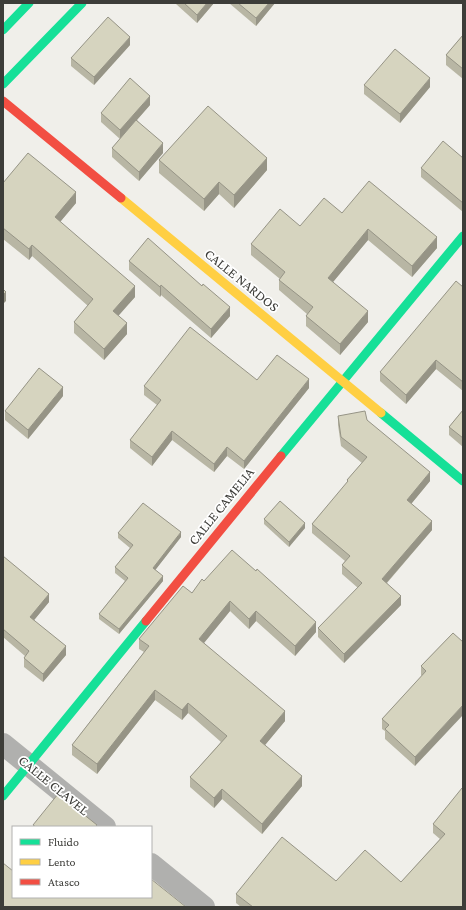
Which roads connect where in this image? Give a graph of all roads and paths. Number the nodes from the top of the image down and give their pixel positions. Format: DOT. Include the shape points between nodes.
graph roads {
  1 [pos="29,3"];
  2 [pos="82,3"];
  3 [pos="3,30"];
  4 [pos="3,84"];
  5 [pos="3,101"];
  6 [pos="463,236"];
  7 [pos="342,381"];
  8 [pos="463,481"];
  9 [pos="3,744"];
  10 [pos="29,765"];
  11 [pos="3,796"];
  12 [pos="105,826"];
  13 [pos="152,865"];
  14 [pos="204,907"];
  1 -- 3 [label="street"];
  2 -- 4 [label="street"];
  5 -- 7 [label="street, CALLE NARDOS"];
  6 -- 7 [label="street, CALLE CAMELIA"];
  7 -- 8 [label="street, CALLE NARDOS"];
  7 -- 10 [label="street, CALLE CAMELIA"];
  9 -- 10 [label="street, CALLE CLAVEL"];
  10 -- 11 [label="street, CALLE CAMELIA"];
  10 -- 12 [label="street, CALLE CLAVEL"];
  13 -- 14 [label="street"];
}
